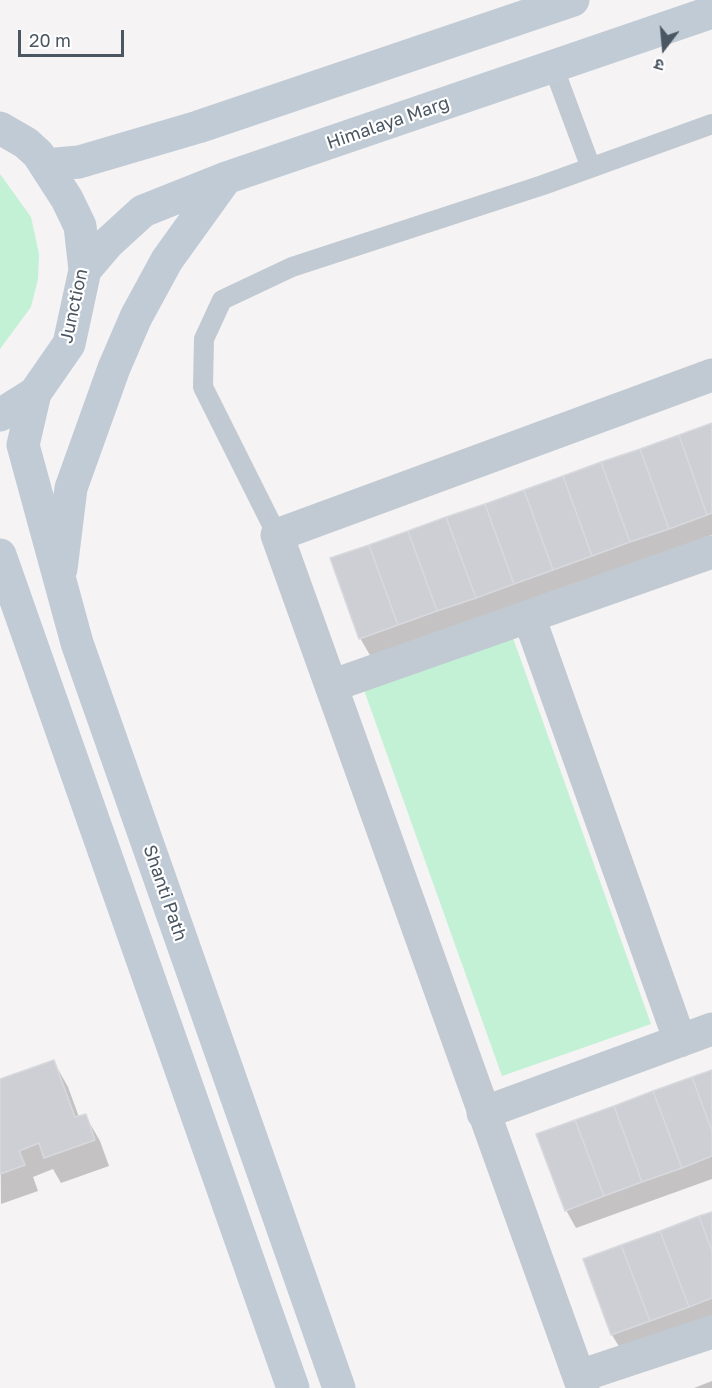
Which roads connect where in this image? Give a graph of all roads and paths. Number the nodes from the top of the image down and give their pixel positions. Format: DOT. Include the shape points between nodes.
graph roads {
  1 [pos="573,0"];
  2 [pos="712,12"];
  3 [pos="553,66"];
  4 [pos="712,124"];
  5 [pos="0,128"];
  6 [pos="45,165"];
  7 [pos="591,168"];
  8 [pos="226,178"];
  9 [pos="85,270"];
  10 [pos="712,375"];
  11 [pos="35,393"];
  12 [pos="0,416"];
  13 [pos="277,535"];
  14 [pos="712,552"];
  15 [pos="0,555"];
  16 [pos="59,582"];
  17 [pos="5,597"];
  18 [pos="529,616"];
  19 [pos="331,686"];
  20 [pos="712,1029"];
  21 [pos="680,1041"];
  22 [pos="483,1113"];
  23 [pos="712,1332"];
  24 [pos="582,1382"];
  25 [pos="293,1388"];
  26 [pos="339,1388"];
  1 -- 6 [label="main road" via="176,134 80,162"];
  2 -- 3 [label="main road, Himalaya Marg"];
  3 -- 7 [label="lane"];
  3 -- 8 [label="main road, Himalaya Marg"];
  4 -- 7 [label="lane"];
  5 -- 6 [label="main road, Junction" via="26,143"];
  6 -- 9 [label="main road, Junction" via="80,226"];
  7 -- 13 [label="lane" via="292,267 222,300 204,339 203,387"];
  8 -- 9 [label="main road, Himalaya Marg" via="144,211"];
  8 -- 16 [label="main road" via="167,260 114,369 72,488"];
  9 -- 11 [label="main road, Junction" via="69,344"];
  10 -- 13 [label="street"];
  11 -- 12 [label="main road, Junction"];
  11 -- 16 [label="main road, Shanti Path" via="23,446"];
  13 -- 19 [label="street"];
  14 -- 18 [label="street"];
  15 -- 17 [label="main road"];
  16 -- 26 [label="main road, Shanti Path"];
  17 -- 25 [label="main road"];
  18 -- 19 [label="street"];
  18 -- 21 [label="street"];
  19 -- 22 [label="street"];
  20 -- 21 [label="street"];
  21 -- 22 [label="street"];
  22 -- 24 [label="street"];
  23 -- 24 [label="street"];
}
